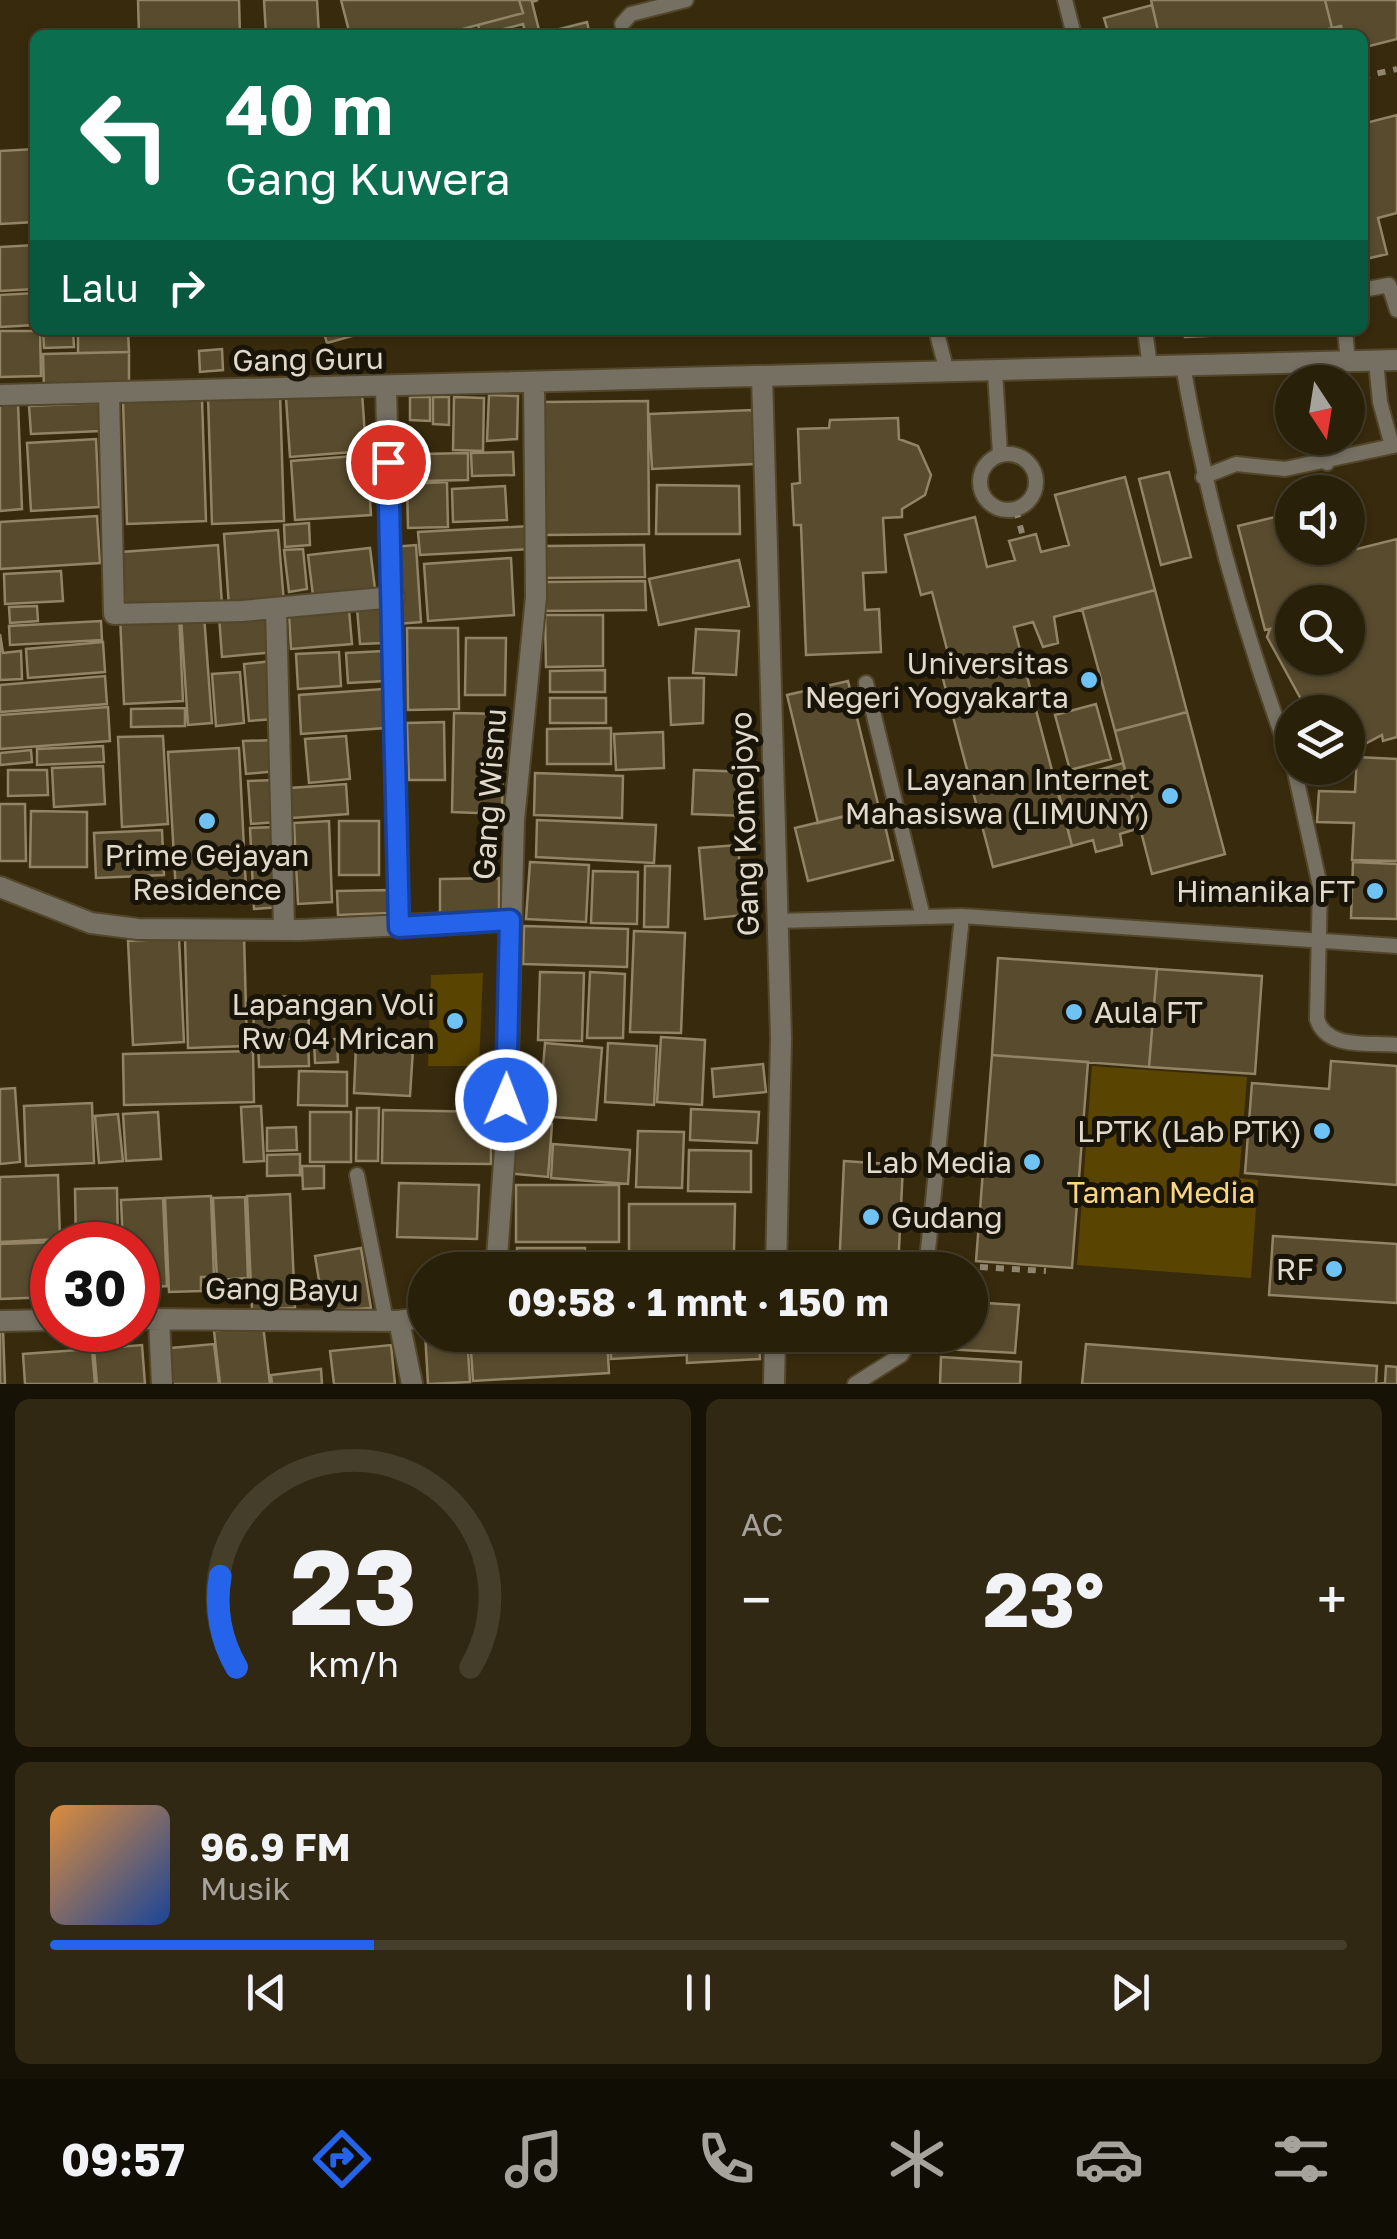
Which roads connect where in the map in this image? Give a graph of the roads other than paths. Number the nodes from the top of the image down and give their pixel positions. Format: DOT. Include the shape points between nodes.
graph roads {
  1 [pos="686,0"];
  2 [pos="1065,0"];
  3 [pos="622,24"];
  4 [pos="1073,30"];
  5 [pos="1368,289"];
  6 [pos="1397,310"];
  7 [pos="937,335"];
  8 [pos="1145,335"];
  9 [pos="1346,335"];
  10 [pos="1386,361"];
  11 [pos="1348,362"];
  12 [pos="1337,365"];
  13 [pos="1183,366"];
  14 [pos="1150,367"];
  15 [pos="995,371"];
  16 [pos="1275,371"];
  17 [pos="947,372"];
  18 [pos="762,376"];
  19 [pos="534,383"];
  20 [pos="386,387"];
  21 [pos="109,394"];
  22 [pos="0,395"];
  23 [pos="1395,446"];
  24 [pos="1000,454"];
  25 [pos="1324,455"];
  26 [pos="1326,463"];
  27 [pos="1204,477"];
  28 [pos="394,598"];
  29 [pos="276,608"];
  30 [pos="866,683"];
  31 [pos="1275,717"];
  32 [pos="1297,785"];
  33 [pos="0,887"];
  34 [pos="923,916"];
  35 [pos="962,916"];
  36 [pos="510,920"];
  37 [pos="778,921"];
  38 [pos="399,927"];
  39 [pos="284,928"];
  40 [pos="1322,942"];
  41 [pos="1397,946"];
  42 [pos="1397,1044"];
  43 [pos="357,1174"];
  44 [pos="497,1252"];
  45 [pos="776,1252"];
  46 [pos="928,1252"];
  47 [pos="160,1319"];
  48 [pos="0,1320"];
  49 [pos="30,1320"];
  50 [pos="408,1320"];
  51 [pos="393,1321"];
  52 [pos="155,1352"];
  53 [pos="775,1352"];
  54 [pos="903,1352"];
  55 [pos="162,1384"];
  56 [pos="412,1384"];
  57 [pos="774,1384"];
  58 [pos="855,1384"];
  1 -- 3 [label="lane" via="631,14"];
  2 -- 4 [label="lane"];
  5 -- 6 [label="lane" via="1389,286"];
  7 -- 17 [label="lane"];
  8 -- 14 [label="lane"];
  9 -- 11 [label="lane"];
  10 -- 11 [label="street, Gang Guru"];
  10 -- 23 [label="lane" via="1380,402"];
  11 -- 12 [label="street, Gang Guru"];
  13 -- 14 [label="street, Gang Guru"];
  13 -- 16 [label="street, Gang Guru"];
  13 -- 27 [label="lane"];
  14 -- 15 [label="street, Gang Guru"];
  15 -- 17 [label="street, Gang Guru"];
  15 -- 24 [label="lane"];
  17 -- 18 [label="street, Gang Guru"];
  18 -- 19 [label="street, Gang Guru"];
  18 -- 37 [label="street, Gang Komojoyo"];
  19 -- 20 [label="street, Gang Guru"];
  19 -- 36 [label="street, Gang Wisnu" via="536,597"];
  20 -- 21 [label="street, Gang Guru"];
  20 -- 28 [label="street"];
  21 -- 22 [label="street, Gang Guru"];
  21 -- 29 [label="street" via="114,614"];
  23 -- 26 [label="lane"];
  24 -- 24 [label="lane" via="1025,458 1037,480 1028,504 1016,510 991,506 979,484 988,461"];
  25 -- 26 [label="lane"];
  26 -- 27 [label="lane" via="1285,470 1236,464"];
  27 -- 31 [label="lane"];
  28 -- 29 [label="street"];
  28 -- 38 [label="street"];
  29 -- 39 [label="street"];
  30 -- 34 [label="lane"];
  32 -- 40 [label="lane" via="1320,886"];
  33 -- 39 [label="street" via="91,923"];
  34 -- 35 [label="lane"];
  34 -- 37 [label="lane"];
  35 -- 40 [label="lane"];
  35 -- 46 [label="lane"];
  36 -- 38 [label="street"];
  36 -- 44 [label="street, Gang Wisnu"];
  37 -- 45 [label="street, Gang Komojoyo"];
  38 -- 39 [label="street"];
  40 -- 41 [label="lane"];
  40 -- 42 [label="lane" via="1320,1032 1329,1039"];
  43 -- 51 [label="lane"];
  47 -- 51 [label="street, Gang Bayu"];
  48 -- 49 [label="street"];
  50 -- 51 [label="street, Gang Bayu"];
  51 -- 56 [label="street"];
  52 -- 55 [label="street"];
  53 -- 57 [label="street"];
  54 -- 58 [label="lane"];
}
